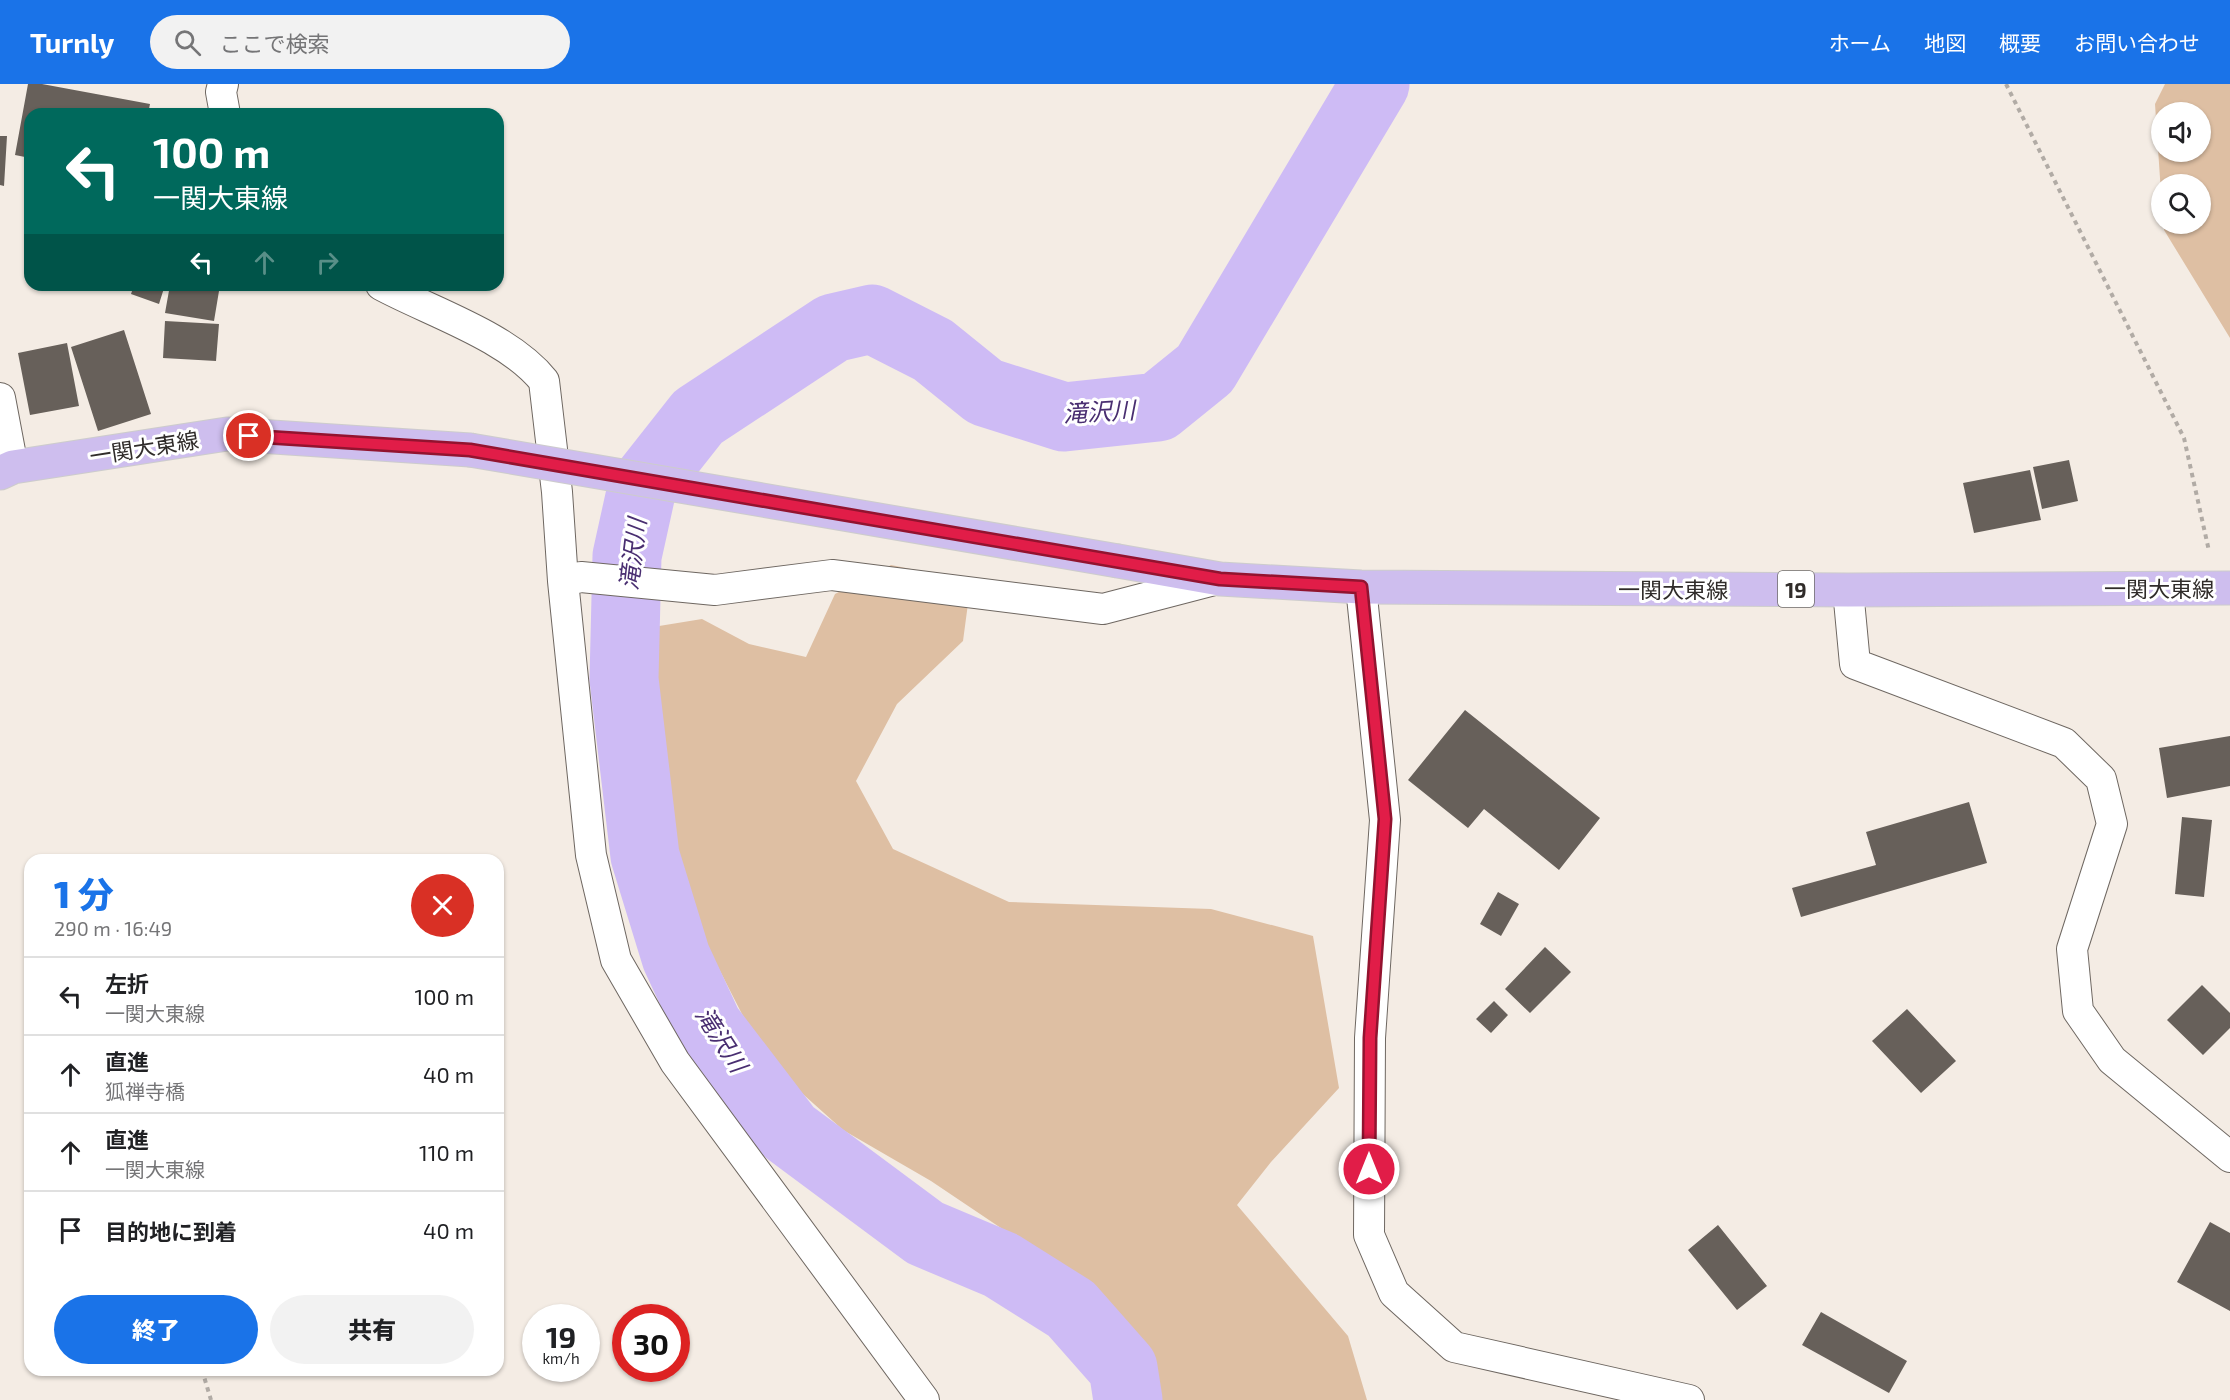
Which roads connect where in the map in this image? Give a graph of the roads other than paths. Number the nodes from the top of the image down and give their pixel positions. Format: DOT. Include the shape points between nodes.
graph roads {
  1 [pos="223,84"];
  2 [pos="224,108"];
  3 [pos="393,291"];
  4 [pos="0,398"];
  5 [pos="7,470"];
  6 [pos="572,579"];
  7 [pos="1220,579"];
  8 [pos="1361,587"];
  9 [pos="2223,588"];
  10 [pos="1848,590"];
  11 [pos="2230,1157"];
  12 [pos="924,1400"];
  13 [pos="1689,1400"];
  1 -- 2 [label="street" via="220,92"];
  3 -- 6 [label="street" via="482,334 534,369 544,381"];
  4 -- 5 [label="street"];
  5 -- 7 [label="main road, 一関大東線 / 19, bridge" via="227,434 470,450"];
  6 -- 7 [label="street" via="715,590 832,575 1103,609"];
  6 -- 12 [label="street" via="591,855 616,960 675,1062"];
  7 -- 8 [label="main road, 一関大東線 / 19"];
  8 -- 10 [label="main road, 一関大東線 / 19"];
  8 -- 13 [label="street" via="1385,819 1370,1038 1369,1235 1394,1293 1454,1347"];
  9 -- 10 [label="main road, 一関大東線 / 19"];
  10 -- 11 [label="street" via="1855,664 2064,742 2101,779 2112,824 2072,949 2078,1011 2112,1060"];
}
